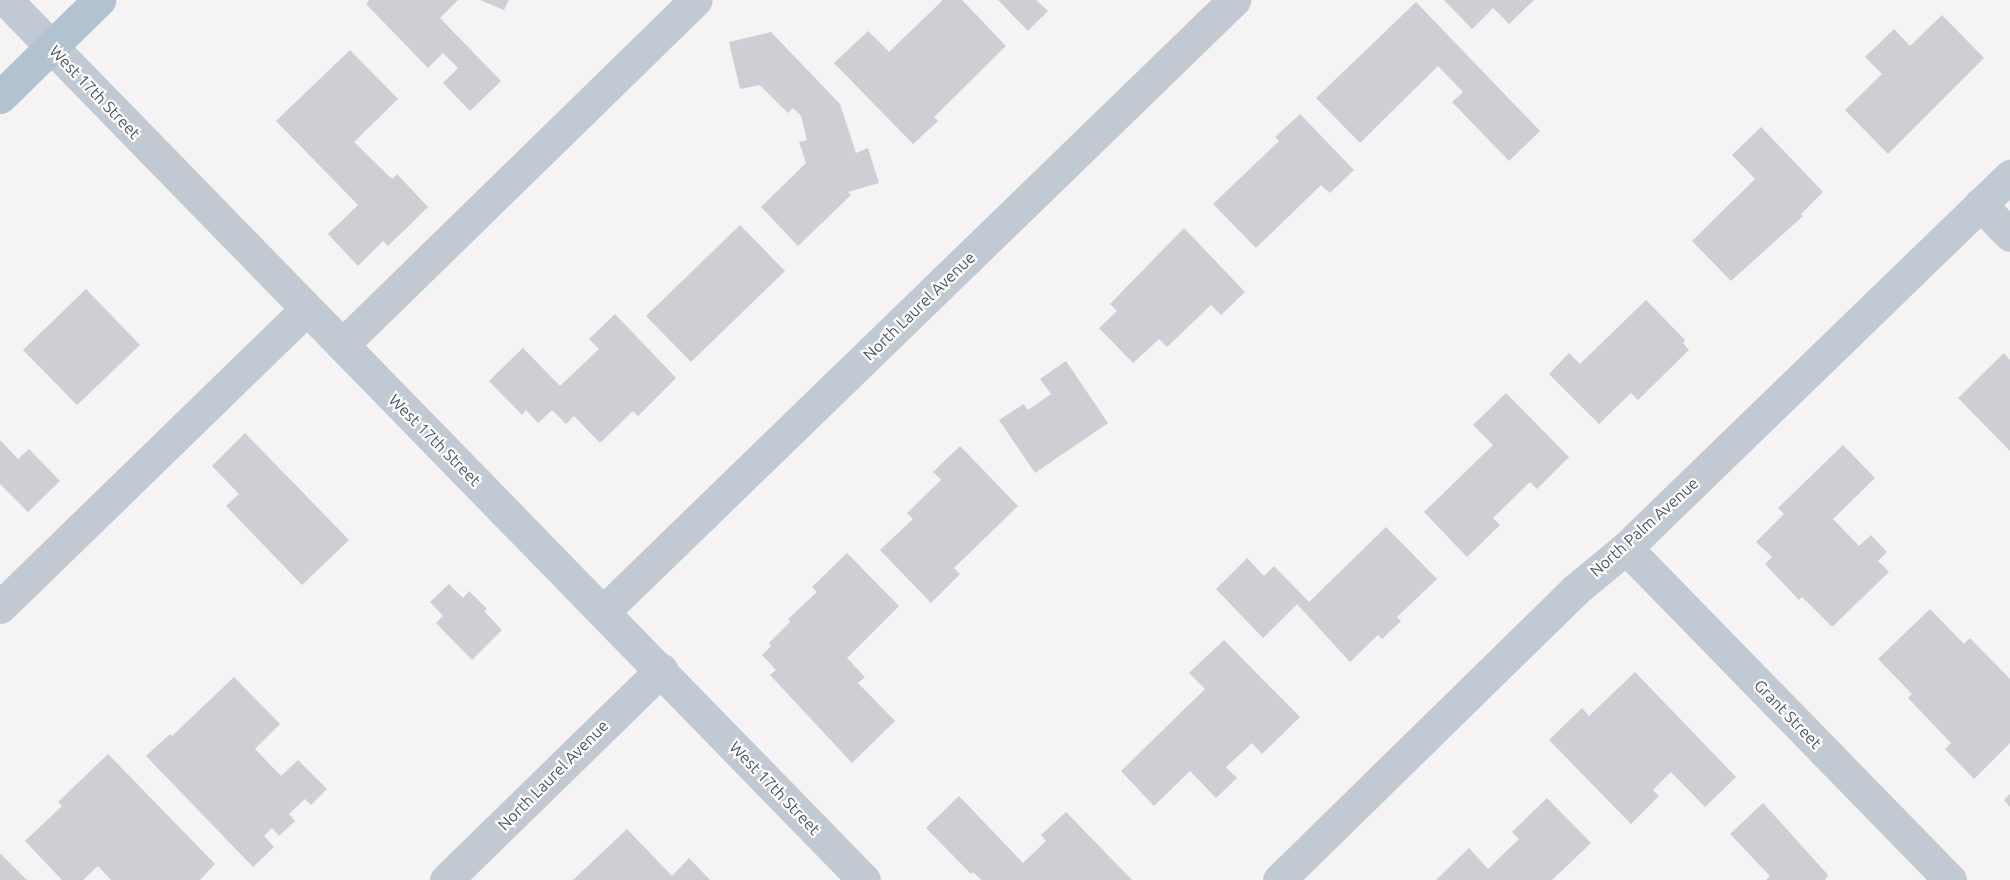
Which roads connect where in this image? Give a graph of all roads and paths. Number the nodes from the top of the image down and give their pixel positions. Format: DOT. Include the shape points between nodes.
graph roads {
  1 [pos="6,0"];
  2 [pos="99,0"];
  3 [pos="695,0"];
  4 [pos="1234,0"];
  5 [pos="51,47"];
  6 [pos="0,97"];
  7 [pos="2010,176"];
  8 [pos="1980,204"];
  9 [pos="2010,235"];
  10 [pos="306,309"];
  11 [pos="342,345"];
  12 [pos="1626,548"];
  13 [pos="0,607"];
  14 [pos="604,611"];
  15 [pos="661,670"];
  16 [pos="446,880"];
  17 [pos="864,880"];
  18 [pos="1279,880"];
  19 [pos="1950,880"];
  1 -- 5 [label="street, West 17th Street"];
  2 -- 5 [label="main road"];
  3 -- 11 [label="street"];
  4 -- 14 [label="street, North Laurel Avenue"];
  5 -- 6 [label="main road"];
  5 -- 10 [label="street, West 17th Street"];
  7 -- 8 [label="street, North Palm Avenue"];
  8 -- 9 [label="street"];
  8 -- 12 [label="street, North Palm Avenue"];
  10 -- 11 [label="street, West 17th Street"];
  10 -- 13 [label="street"];
  11 -- 14 [label="street, West 17th Street"];
  12 -- 18 [label="street, North Palm Avenue" via="1575,590"];
  12 -- 19 [label="street, Grant Street"];
  14 -- 15 [label="street, West 17th Street"];
  15 -- 16 [label="street, North Laurel Avenue"];
  15 -- 17 [label="street, West 17th Street"];
}
